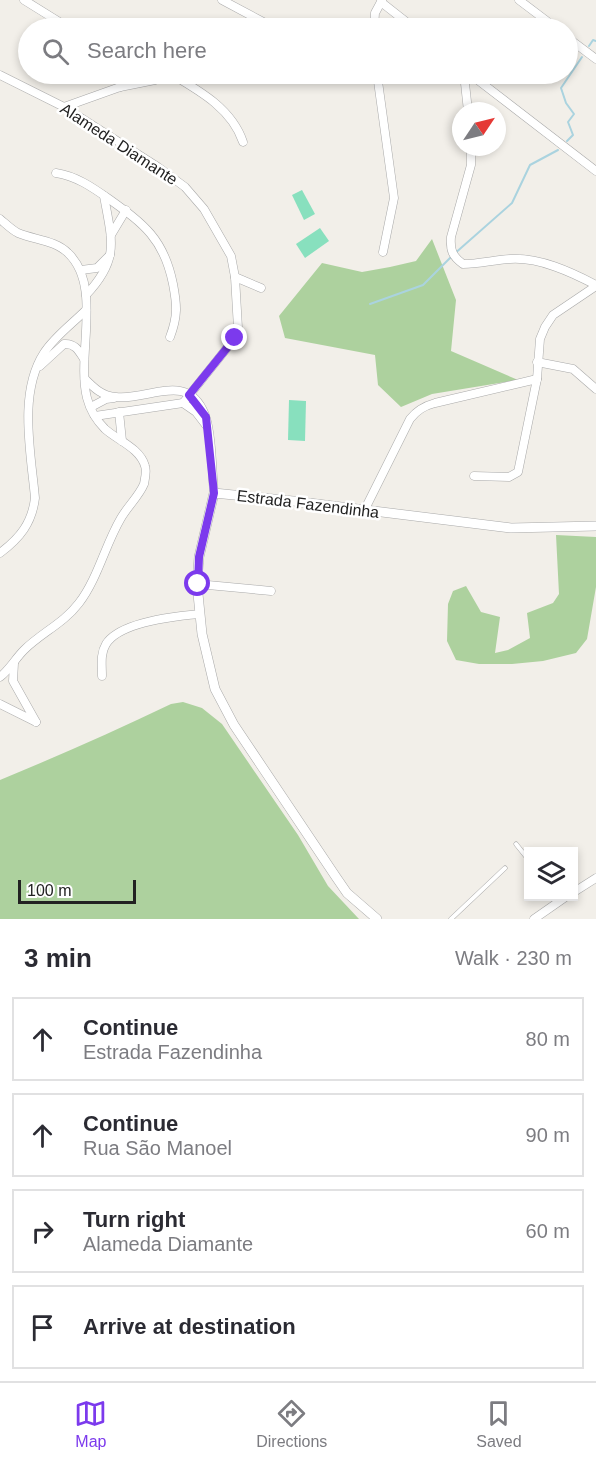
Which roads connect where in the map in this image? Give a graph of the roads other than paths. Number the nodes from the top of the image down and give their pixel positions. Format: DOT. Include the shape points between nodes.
graph roads {
  1 [pos="24,0"];
  2 [pos="222,0"];
  3 [pos="519,0"];
  4 [pos="381,1"];
  5 [pos="53,18"];
  6 [pos="256,18"];
  7 [pos="375,18"];
  8 [pos="402,18"];
  9 [pos="543,18"];
  10 [pos="578,46"];
  11 [pos="596,59"];
  12 [pos="0,75"];
  13 [pos="123,84"];
  14 [pos="135,84"];
  15 [pos="188,84"];
  16 [pos="378,84"];
  17 [pos="465,84"];
  18 [pos="483,84"];
  19 [pos="120,87"];
  20 [pos="467,102"];
  21 [pos="64,107"];
  22 [pos="243,142"];
  23 [pos="471,156"];
  24 [pos="596,171"];
  25 [pos="56,173"];
  26 [pos="104,196"];
  27 [pos="126,210"];
  28 [pos="0,219"];
  29 [pos="0,228"];
  30 [pos="16,232"];
  31 [pos="111,235"];
  32 [pos="383,252"];
  33 [pos="111,254"];
  34 [pos="81,270"];
  35 [pos="235,277"];
  36 [pos="596,286"];
  37 [pos="261,288"];
  38 [pos="86,295"];
  39 [pos="86,310"];
  40 [pos="170,337"];
  41 [pos="84,359"];
  42 [pos="537,362"];
  43 [pos="35,371"];
  44 [pos="85,379"];
  45 [pos="537,379"];
  46 [pos="596,389"];
  47 [pos="170,390"];
  48 [pos="189,395"];
  49 [pos="127,397"];
  50 [pos="115,398"];
  51 [pos="183,403"];
  52 [pos="171,404"];
  53 [pos="91,407"];
  54 [pos="124,411"];
  55 [pos="95,416"];
  56 [pos="208,429"];
  57 [pos="122,441"];
  58 [pos="474,476"];
  59 [pos="214,493"];
  60 [pos="365,509"];
  61 [pos="596,526"];
  62 [pos="0,553"];
  63 [pos="198,584"];
  64 [pos="271,591"];
  65 [pos="200,614"];
  66 [pos="15,662"];
  67 [pos="102,676"];
  68 [pos="0,677"];
  69 [pos="0,704"];
  70 [pos="516,844"];
  71 [pos="524,854"];
  72 [pos="505,868"];
  73 [pos="596,878"];
  74 [pos="578,889"];
  75 [pos="555,901"];
  76 [pos="377,919"];
  77 [pos="451,919"];
  78 [pos="534,919"];
  1 -- 5 [label="street"];
  2 -- 6 [label="street"];
  3 -- 9 [label="street"];
  4 -- 7 [label="street"];
  4 -- 8 [label="street"];
  10 -- 11 [label="street"];
  12 -- 21 [label="street, Alameda Diamante"];
  13 -- 19 [label="street"];
  14 -- 19 [label="street"];
  15 -- 22 [label="street" via="230,116"];
  16 -- 32 [label="street" via="394,198"];
  17 -- 20 [label="street"];
  18 -- 24 [label="street"];
  19 -- 21 [label="street"];
  21 -- 35 [label="street, Alameda Diamante" via="185,188 204,209 226,247"];
  23 -- 36 [label="street" via="451,237 454,257 463,264 532,261"];
  25 -- 26 [label="street" via="78,179"];
  26 -- 27 [label="street"];
  26 -- 31 [label="street"];
  27 -- 31 [label="street"];
  27 -- 40 [label="street" via="161,246 169,266 177,306"];
  28 -- 30 [label="street"];
  29 -- 30 [label="street"];
  30 -- 34 [label="street" via="56,245"];
  31 -- 33 [label="street"];
  33 -- 34 [label="street" via="97,268"];
  33 -- 38 [label="street" via="106,271"];
  34 -- 38 [label="street"];
  35 -- 37 [label="street"];
  35 -- 48 [label="street, Alameda Diamante" via="235,338"];
  36 -- 42 [label="street" via="554,315 540,339"];
  38 -- 39 [label="street"];
  39 -- 41 [label="street"];
  39 -- 43 [label="street" via="50,345"];
  41 -- 43 [label="street" via="75,347 64,344"];
  41 -- 44 [label="street"];
  42 -- 45 [label="street"];
  42 -- 46 [label="street" via="573,369"];
  43 -- 62 [label="street" via="28,399 33,512 20,536"];
  44 -- 50 [label="street" via="95,390"];
  44 -- 53 [label="street"];
  45 -- 58 [label="street" via="518,472 509,477"];
  45 -- 60 [label="street" via="435,403 415,412"];
  47 -- 48 [label="street"];
  47 -- 49 [label="street"];
  47 -- 52 [label="street"];
  48 -- 51 [label="street, Alameda Diamante"];
  48 -- 56 [label="street" via="203,412"];
  49 -- 50 [label="street"];
  49 -- 54 [label="street"];
  50 -- 53 [label="street"];
  51 -- 52 [label="street"];
  51 -- 56 [label="street" via="196,412"];
  52 -- 54 [label="street"];
  53 -- 55 [label="street"];
  54 -- 55 [label="street"];
  54 -- 57 [label="street"];
  55 -- 57 [label="street"];
  56 -- 59 [label="street"];
  57 -- 66 [label="street" via="145,466 143,486 122,516 78,604 24,649"];
  59 -- 60 [label="street, Estrada Fazendinha"];
  59 -- 63 [label="street, Estrada Fazendinha" via="199,557"];
  60 -- 61 [label="street, Estrada Fazendinha" via="502,528"];
  63 -- 64 [label="street"];
  63 -- 65 [label="street, Estrada Fazendinha"];
  65 -- 67 [label="street" via="177,616 117,633 102,654"];
  65 -- 76 [label="street, Estrada Fazendinha" via="215,689 234,725 347,893"];
  66 -- 68 [label="street"];
  66 -- 69 [label="street" via="12,681 36,722"];
  70 -- 71 [label="lane"];
  72 -- 77 [label="lane"];
  73 -- 74 [label="street"];
  75 -- 78 [label="street"];
}
